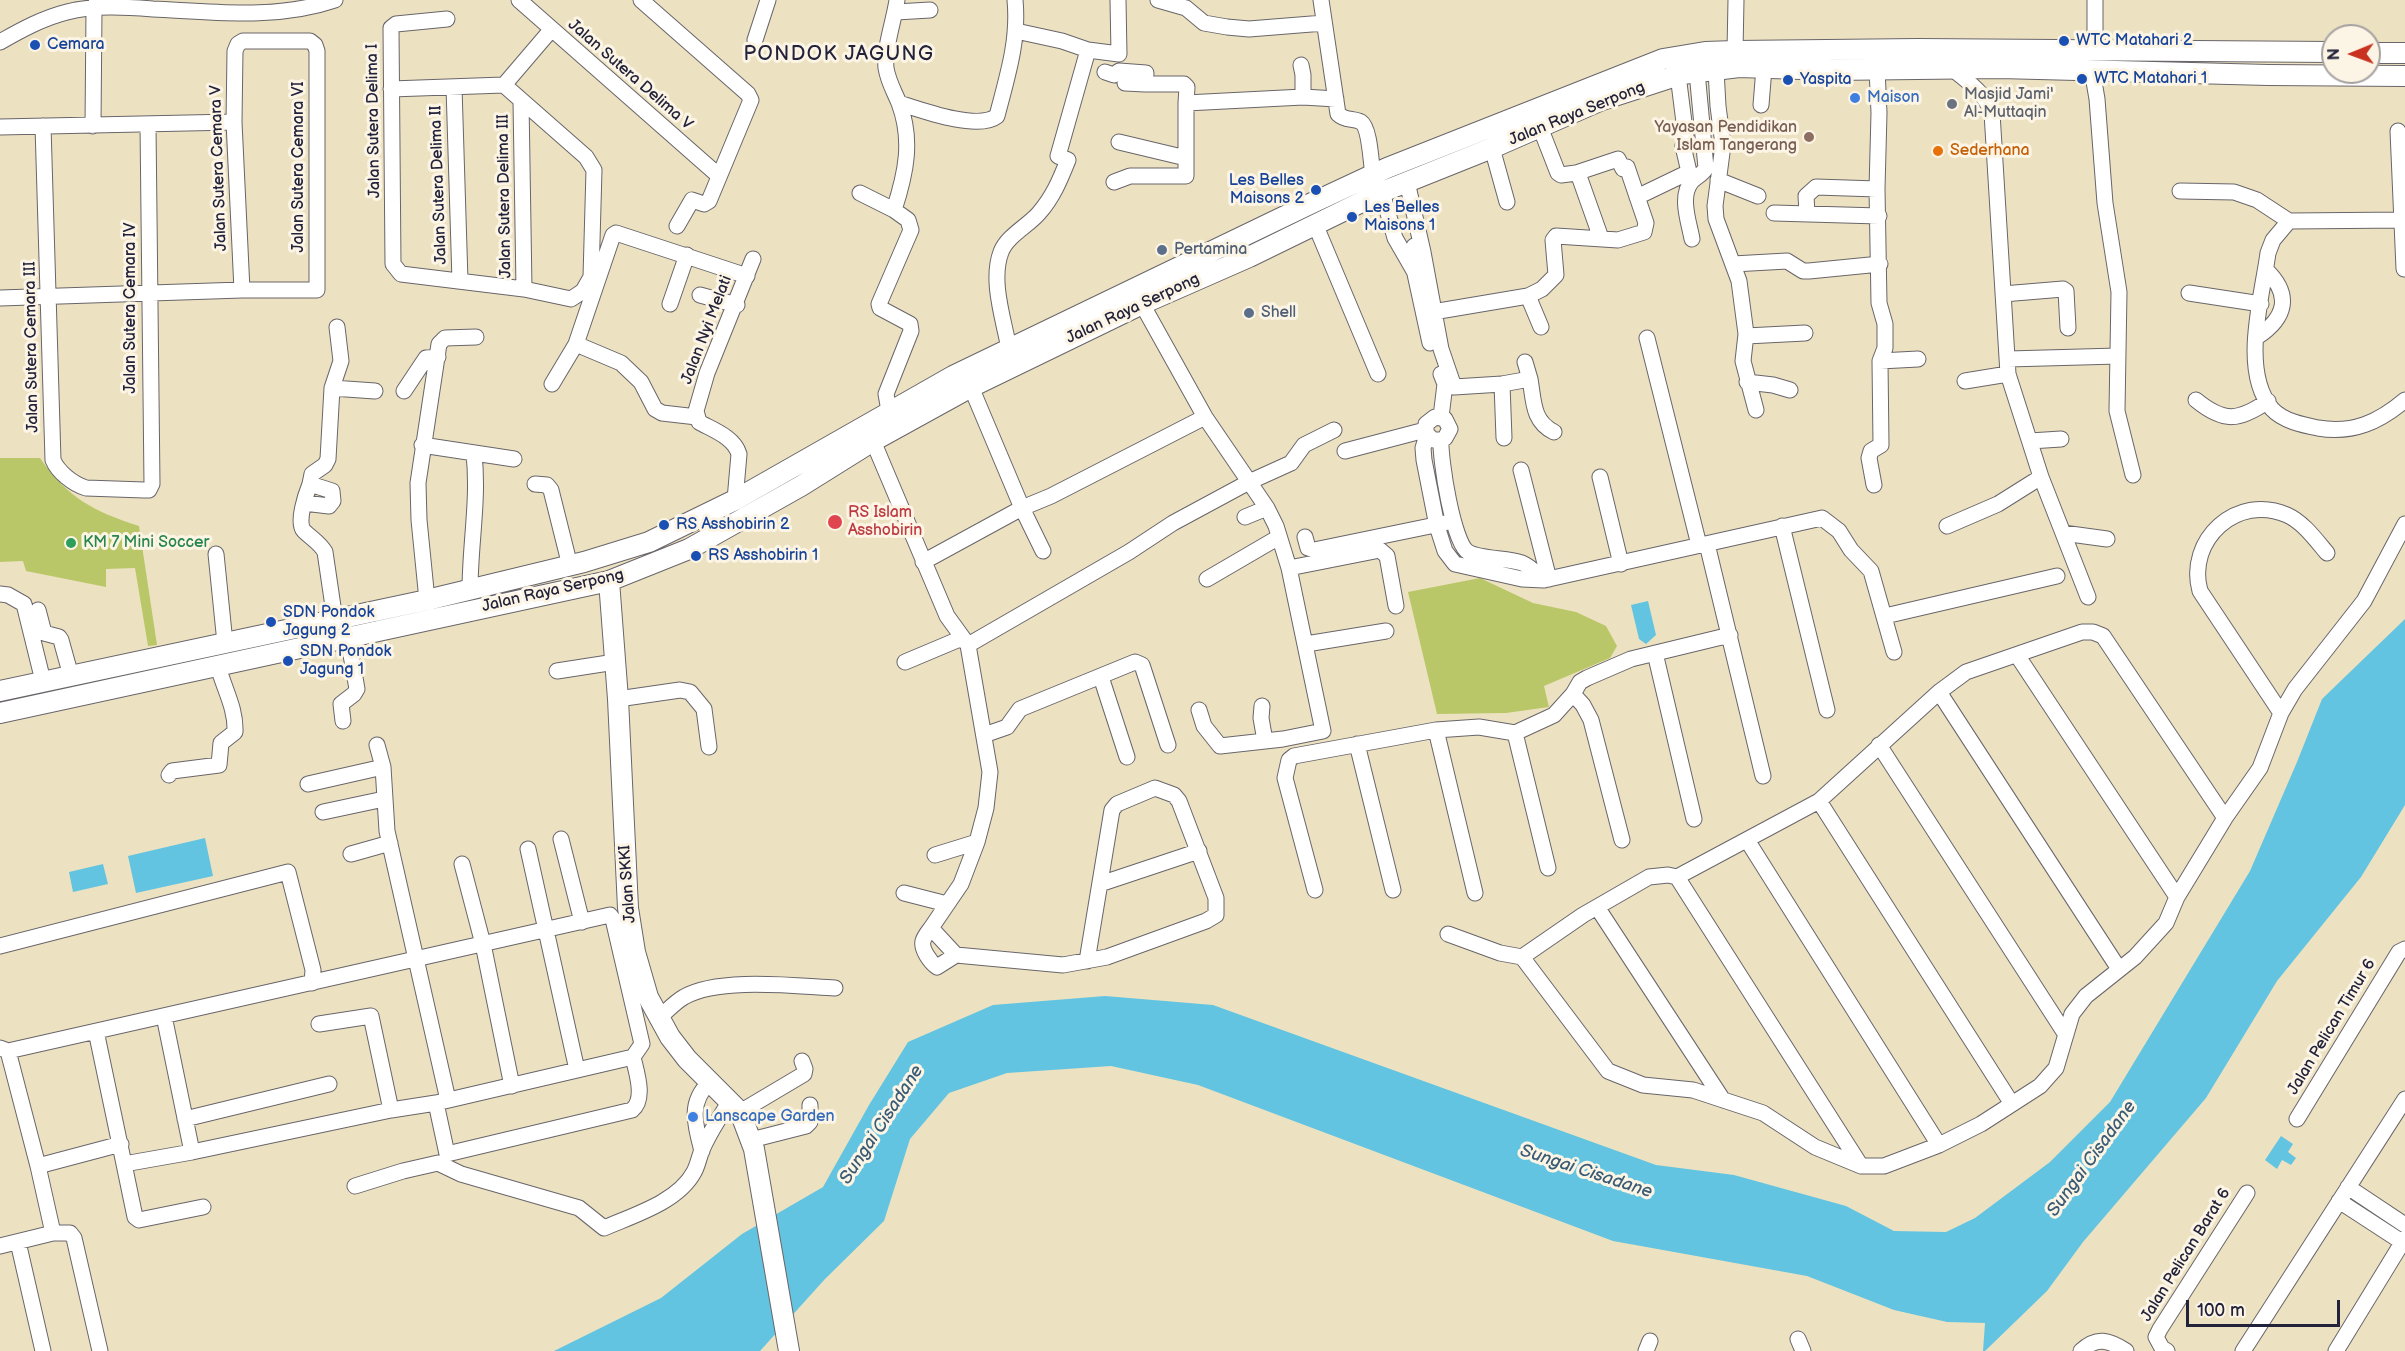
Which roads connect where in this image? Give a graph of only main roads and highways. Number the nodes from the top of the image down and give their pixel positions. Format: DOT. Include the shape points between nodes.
graph roads {
  1 [pos="2302,51"];
  2 [pos="2321,52"];
  3 [pos="2381,52"];
  4 [pos="2405,53"];
  5 [pos="1812,60"];
  6 [pos="2301,75"];
  7 [pos="2405,76"];
  8 [pos="1436,149"];
  9 [pos="1442,168"];
  10 [pos="1377,184"];
  11 [pos="758,499"];
  12 [pos="609,581"];
  13 [pos="0,691"];
  14 [pos="0,713"];
  15 [pos="789,1351"];
  1 -- 2 [label="main road, Jalan Raya Serpong"];
  1 -- 5 [label="main road, Jalan Raya Serpong" via="2095,49"];
  1 -- 6 [label="main road"];
  3 -- 4 [label="main road"];
  5 -- 6 [label="main road, Jalan Raya Serpong" via="1877,69"];
  5 -- 8 [label="main road, Jalan Raya Serpong" via="1735,51 1663,59"];
  5 -- 9 [label="main road, Jalan Raya Serpong" via="1678,75 1602,100"];
  6 -- 7 [label="main road, Jalan Raya Serpong"];
  8 -- 9 [label="main road"];
  8 -- 10 [label="main road, Jalan Raya Serpong"];
  9 -- 10 [label="main road, Jalan Raya Serpong" via="1403,183"];
  10 -- 11 [label="main road, Jalan Raya Serpong" via="1315,224 972,387"];
  10 -- 11 [label="main road, Jalan Raya Serpong" via="953,376 889,411"];
  11 -- 12 [label="main road, Jalan Raya Serpong" via="689,549"];
  11 -- 13 [label="main road, Jalan Raya Serpong" via="735,500 650,542 570,566 335,621"];
  12 -- 14 [label="main road, Jalan Raya Serpong"];
  12 -- 15 [label="main road, Jalan SKKI" via="628,908 641,975 659,1018 687,1059 735,1107 753,1145"];
}
